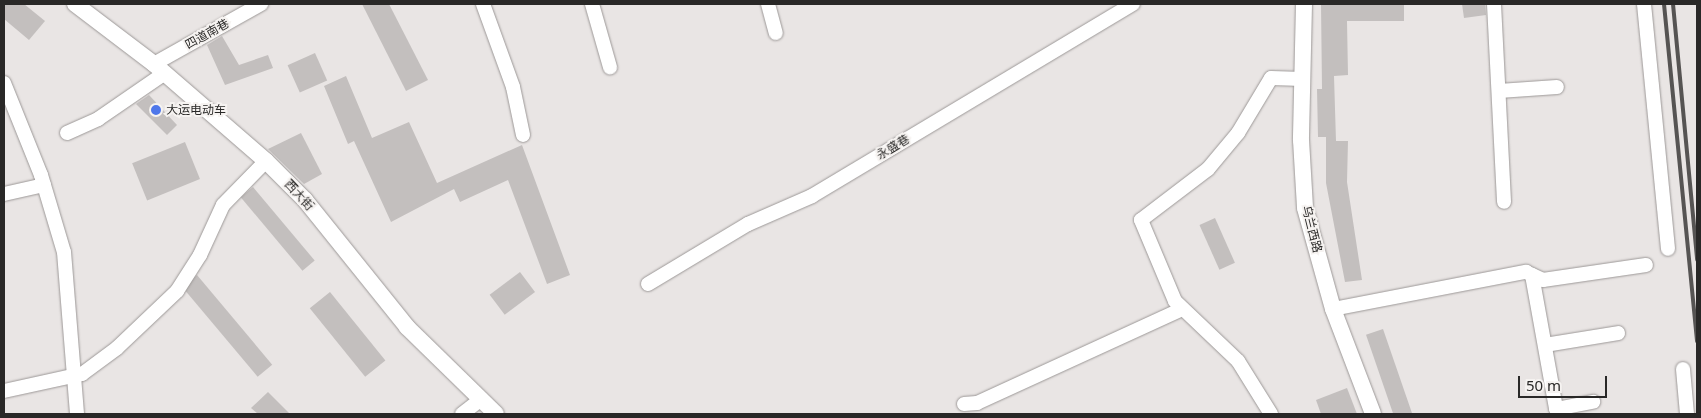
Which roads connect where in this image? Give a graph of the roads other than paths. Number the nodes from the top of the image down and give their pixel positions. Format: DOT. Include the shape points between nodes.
graph roads {
  1 [pos="75,4"];
  2 [pos="261,4"];
  3 [pos="482,4"];
  4 [pos="592,4"];
  5 [pos="768,4"];
  6 [pos="1133,4"];
  7 [pos="1304,4"];
  8 [pos="1494,4"];
  9 [pos="1644,4"];
  10 [pos="776,33"];
  11 [pos="610,67"];
  12 [pos="159,69"];
  13 [pos="1303,79"];
  14 [pos="4,83"];
  15 [pos="1557,87"];
  16 [pos="1499,92"];
  17 [pos="67,133"];
  18 [pos="523,135"];
  19 [pos="266,161"];
  20 [pos="44,185"];
  21 [pos="4,194"];
  22 [pos="1504,202"];
  23 [pos="1668,249"];
  24 [pos="1646,265"];
  25 [pos="1532,275"];
  26 [pos="648,284"];
  27 [pos="1182,308"];
  28 [pos="1333,309"];
  29 [pos="1618,333"];
  30 [pos="1545,345"];
  31 [pos="1684,369"];
  32 [pos="72,376"];
  33 [pos="4,391"];
  34 [pos="1593,402"];
  35 [pos="964,404"];
  36 [pos="480,407"];
  37 [pos="77,414"];
  38 [pos="462,414"];
  39 [pos="496,414"];
  40 [pos="1271,414"];
  41 [pos="1373,414"];
  42 [pos="1687,414"];
  1 -- 12 [label="main road, 西大街"];
  2 -- 12 [label="street, 四道南巷"];
  3 -- 18 [label="street" via="513,88"];
  4 -- 11 [label="street"];
  5 -- 10 [label="street"];
  6 -- 26 [label="street, 永盛巷" via="812,196 748,224"];
  7 -- 13 [label="main road, 乌兰西路"];
  8 -- 16 [label="street"];
  9 -- 23 [label="street"];
  12 -- 17 [label="street, 四道南巷" via="98,119"];
  12 -- 19 [label="main road, 西大街"];
  13 -- 27 [label="street" via="1271,78 1238,133 1208,169 1141,220 1175,301"];
  13 -- 28 [label="main road, 乌兰西路" via="1305,208"];
  14 -- 20 [label="street"];
  15 -- 16 [label="street"];
  16 -- 22 [label="street"];
  19 -- 32 [label="street" via="224,205 200,255 177,291 117,348 82,374"];
  19 -- 36 [label="main road, 西大街" via="304,200 407,326"];
  20 -- 21 [label="street"];
  20 -- 32 [label="street" via="64,252 74,352"];
  24 -- 25 [label="street" via="1543,280"];
  25 -- 28 [label="street" via="1526,272"];
  25 -- 30 [label="street"];
  27 -- 35 [label="street" via="977,403"];
  27 -- 40 [label="street" via="1238,361"];
  28 -- 41 [label="main road, 乌兰西路"];
  29 -- 30 [label="street"];
  30 -- 34 [label="street" via="1556,409"];
  31 -- 42 [label="street"];
  32 -- 33 [label="street"];
  32 -- 37 [label="street"];
  36 -- 38 [label="street"];
  36 -- 39 [label="main road, 西大街"];
}
